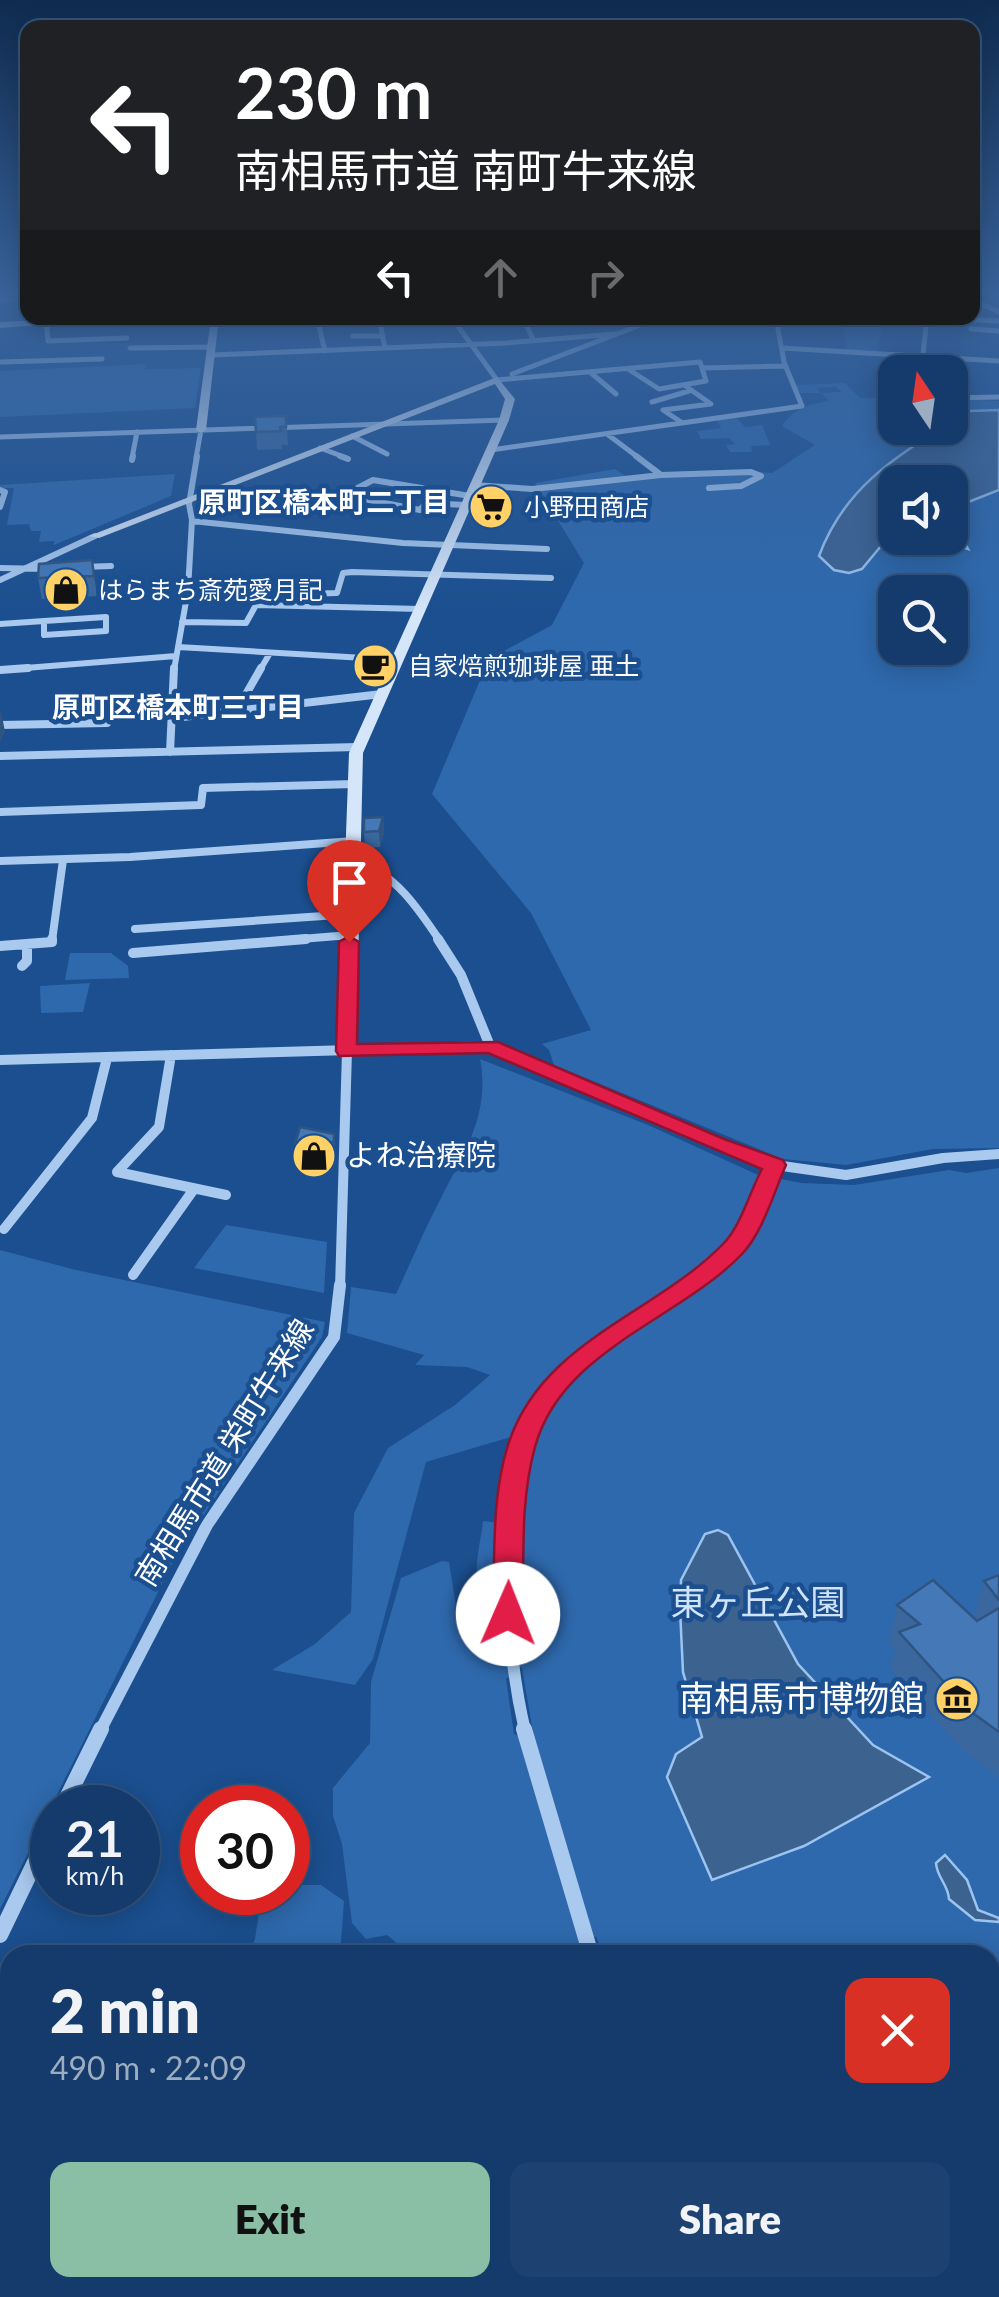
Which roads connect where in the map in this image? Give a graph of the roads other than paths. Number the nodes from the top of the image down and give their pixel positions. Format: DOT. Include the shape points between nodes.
graph roads {
  1 [pos="205,399"];
  2 [pos="446,399"];
  3 [pos="509,399"];
  4 [pos="661,399"];
  5 [pos="704,399"];
  6 [pos="801,399"];
  7 [pos="663,410"];
  8 [pos="504,420"];
  9 [pos="680,422"];
  10 [pos="382,424"];
  11 [pos="201,430"];
  12 [pos="136,432"];
  13 [pos="606,433"];
  14 [pos="352,436"];
  15 [pos="0,438"];
  16 [pos="320,448"];
  17 [pos="490,450"];
  18 [pos="387,454"];
  19 [pos="348,459"];
  20 [pos="132,460"];
  21 [pos="660,475"];
  22 [pos="708,488"];
  23 [pos="0,490"];
  24 [pos="470,495"];
  25 [pos="190,498"];
  26 [pos="0,507"];
  27 [pos="192,521"];
  28 [pos="95,536"];
  29 [pos="447,546"];
  30 [pos="548,549"];
  31 [pos="111,566"];
  32 [pos="0,568"];
  33 [pos="58,568"];
  34 [pos="74,568"];
  35 [pos="16,571"];
  36 [pos="436,574"];
  37 [pos="551,578"];
  38 [pos="0,580"];
  39 [pos="299,594"];
  40 [pos="421,609"];
  41 [pos="44,622"];
  42 [pos="182,622"];
  43 [pos="0,624"];
  44 [pos="177,652"];
  45 [pos="270,652"];
  46 [pos="398,660"];
  47 [pos="0,670"];
  48 [pos="382,694"];
  49 [pos="237,710"];
  50 [pos="174,718"];
  51 [pos="107,723"];
  52 [pos="0,724"];
  53 [pos="358,747"];
  54 [pos="170,752"];
  55 [pos="0,756"];
  56 [pos="356,784"];
  57 [pos="0,812"];
  58 [pos="354,841"];
  59 [pos="63,860"];
  60 [pos="354,860"];
  61 [pos="0,862"];
  62 [pos="352,914"];
  63 [pos="134,929"];
  64 [pos="350,936"];
  65 [pos="27,944"];
  66 [pos="0,946"];
  67 [pos="134,953"];
  68 [pos="22,966"];
  69 [pos="490,1046"];
  70 [pos="347,1051"];
  71 [pos="170,1056"];
  72 [pos="107,1058"];
  73 [pos="0,1060"];
  74 [pos="999,1154"];
  75 [pos="775,1165"];
  76 [pos="194,1189"];
  77 [pos="226,1195"];
  78 [pos="4,1229"];
  79 [pos="133,1275"];
  80 [pos="73,1785"];
  81 [pos="30,1873"];
  82 [pos="0,1935"];
  83 [pos="588,1945"];
  1 -- 11 [label="street"];
  2 -- 10 [label="street"];
  3 -- 8 [label="street"];
  4 -- 7 [label="street" via="652,402"];
  5 -- 7 [label="street" via="711,404"];
  6 -- 9 [label="street"];
  7 -- 9 [label="street"];
  8 -- 10 [label="street"];
  8 -- 17 [label="street, 南相馬市道 栄町牛来線"];
  9 -- 13 [label="street"];
  10 -- 11 [label="street"];
  10 -- 14 [label="street"];
  11 -- 12 [label="street"];
  11 -- 25 [label="street"];
  12 -- 15 [label="street"];
  12 -- 20 [label="street"];
  13 -- 17 [label="street"];
  13 -- 21 [label="street"];
  14 -- 16 [label="street"];
  14 -- 18 [label="street"];
  16 -- 19 [label="street"];
  16 -- 25 [label="street"];
  17 -- 24 [label="street, 南相馬市道 栄町牛来線"];
  21 -- 22 [label="street" via="761,476 741,486"];
  21 -- 24 [label="street"];
  23 -- 26 [label="street"];
  24 -- 24 [label="street" via="420,510 344,495 373,480"];
  24 -- 29 [label="street, 南相馬市道 栄町牛来線"];
  25 -- 27 [label="street"];
  25 -- 28 [label="street"];
  27 -- 29 [label="street"];
  27 -- 42 [label="street"];
  28 -- 35 [label="street"];
  29 -- 30 [label="street"];
  29 -- 36 [label="street, 南相馬市道 栄町牛来線"];
  31 -- 34 [label="street"];
  32 -- 35 [label="street"];
  33 -- 35 [label="street"];
  35 -- 38 [label="street"];
  36 -- 37 [label="street"];
  36 -- 39 [label="street" via="343,573 337,592"];
  36 -- 40 [label="street, 南相馬市道 栄町牛来線"];
  40 -- 42 [label="street" via="256,605 246,623"];
  40 -- 46 [label="street, 南相馬市道 栄町牛来線"];
  41 -- 41 [label="street" via="106,617 106,631 44,636"];
  41 -- 43 [label="street"];
  42 -- 44 [label="street"];
  44 -- 45 [label="street"];
  44 -- 47 [label="street"];
  44 -- 50 [label="street"];
  45 -- 46 [label="street"];
  45 -- 49 [label="street"];
  46 -- 48 [label="street, 南相馬市道 栄町牛来線"];
  48 -- 49 [label="street"];
  48 -- 53 [label="street, 南相馬市道 栄町牛来線"];
  49 -- 50 [label="street"];
  50 -- 54 [label="street"];
  51 -- 52 [label="street"];
  53 -- 54 [label="street"];
  53 -- 56 [label="street, 南相馬市道 栄町牛来線"];
  54 -- 55 [label="street"];
  56 -- 57 [label="street" via="203,788 202,806"];
  56 -- 58 [label="street, 南相馬市道 栄町牛来線"];
  58 -- 59 [label="street"];
  58 -- 60 [label="street, 南相馬市道 栄町牛来線"];
  59 -- 61 [label="street"];
  59 -- 65 [label="street" via="52,942"];
  60 -- 62 [label="street, 南相馬市道 栄町牛来線"];
  60 -- 69 [label="street" via="374,865 418,910 458,968"];
  62 -- 63 [label="street"];
  62 -- 64 [label="street, 南相馬市道 栄町牛来線"];
  64 -- 67 [label="street"];
  64 -- 70 [label="street, 南相馬市道 栄町牛来線"];
  65 -- 66 [label="street"];
  65 -- 68 [label="street"];
  69 -- 70 [label="street"];
  69 -- 75 [label="street"];
  70 -- 71 [label="street"];
  70 -- 80 [label="street, 南相馬市道 栄町牛来線" via="334,1337 207,1525"];
  71 -- 72 [label="street"];
  71 -- 76 [label="street" via="159,1126 117,1172"];
  72 -- 73 [label="street"];
  72 -- 78 [label="street" via="92,1118"];
  74 -- 75 [label="street" via="846,1174"];
  75 -- 83 [label="street" via="736,1245 700,1278 584,1356 555,1386 521,1446 511,1500 514,1684"];
  76 -- 77 [label="street"];
  76 -- 79 [label="street"];
  81 -- 82 [label="street"];
}
